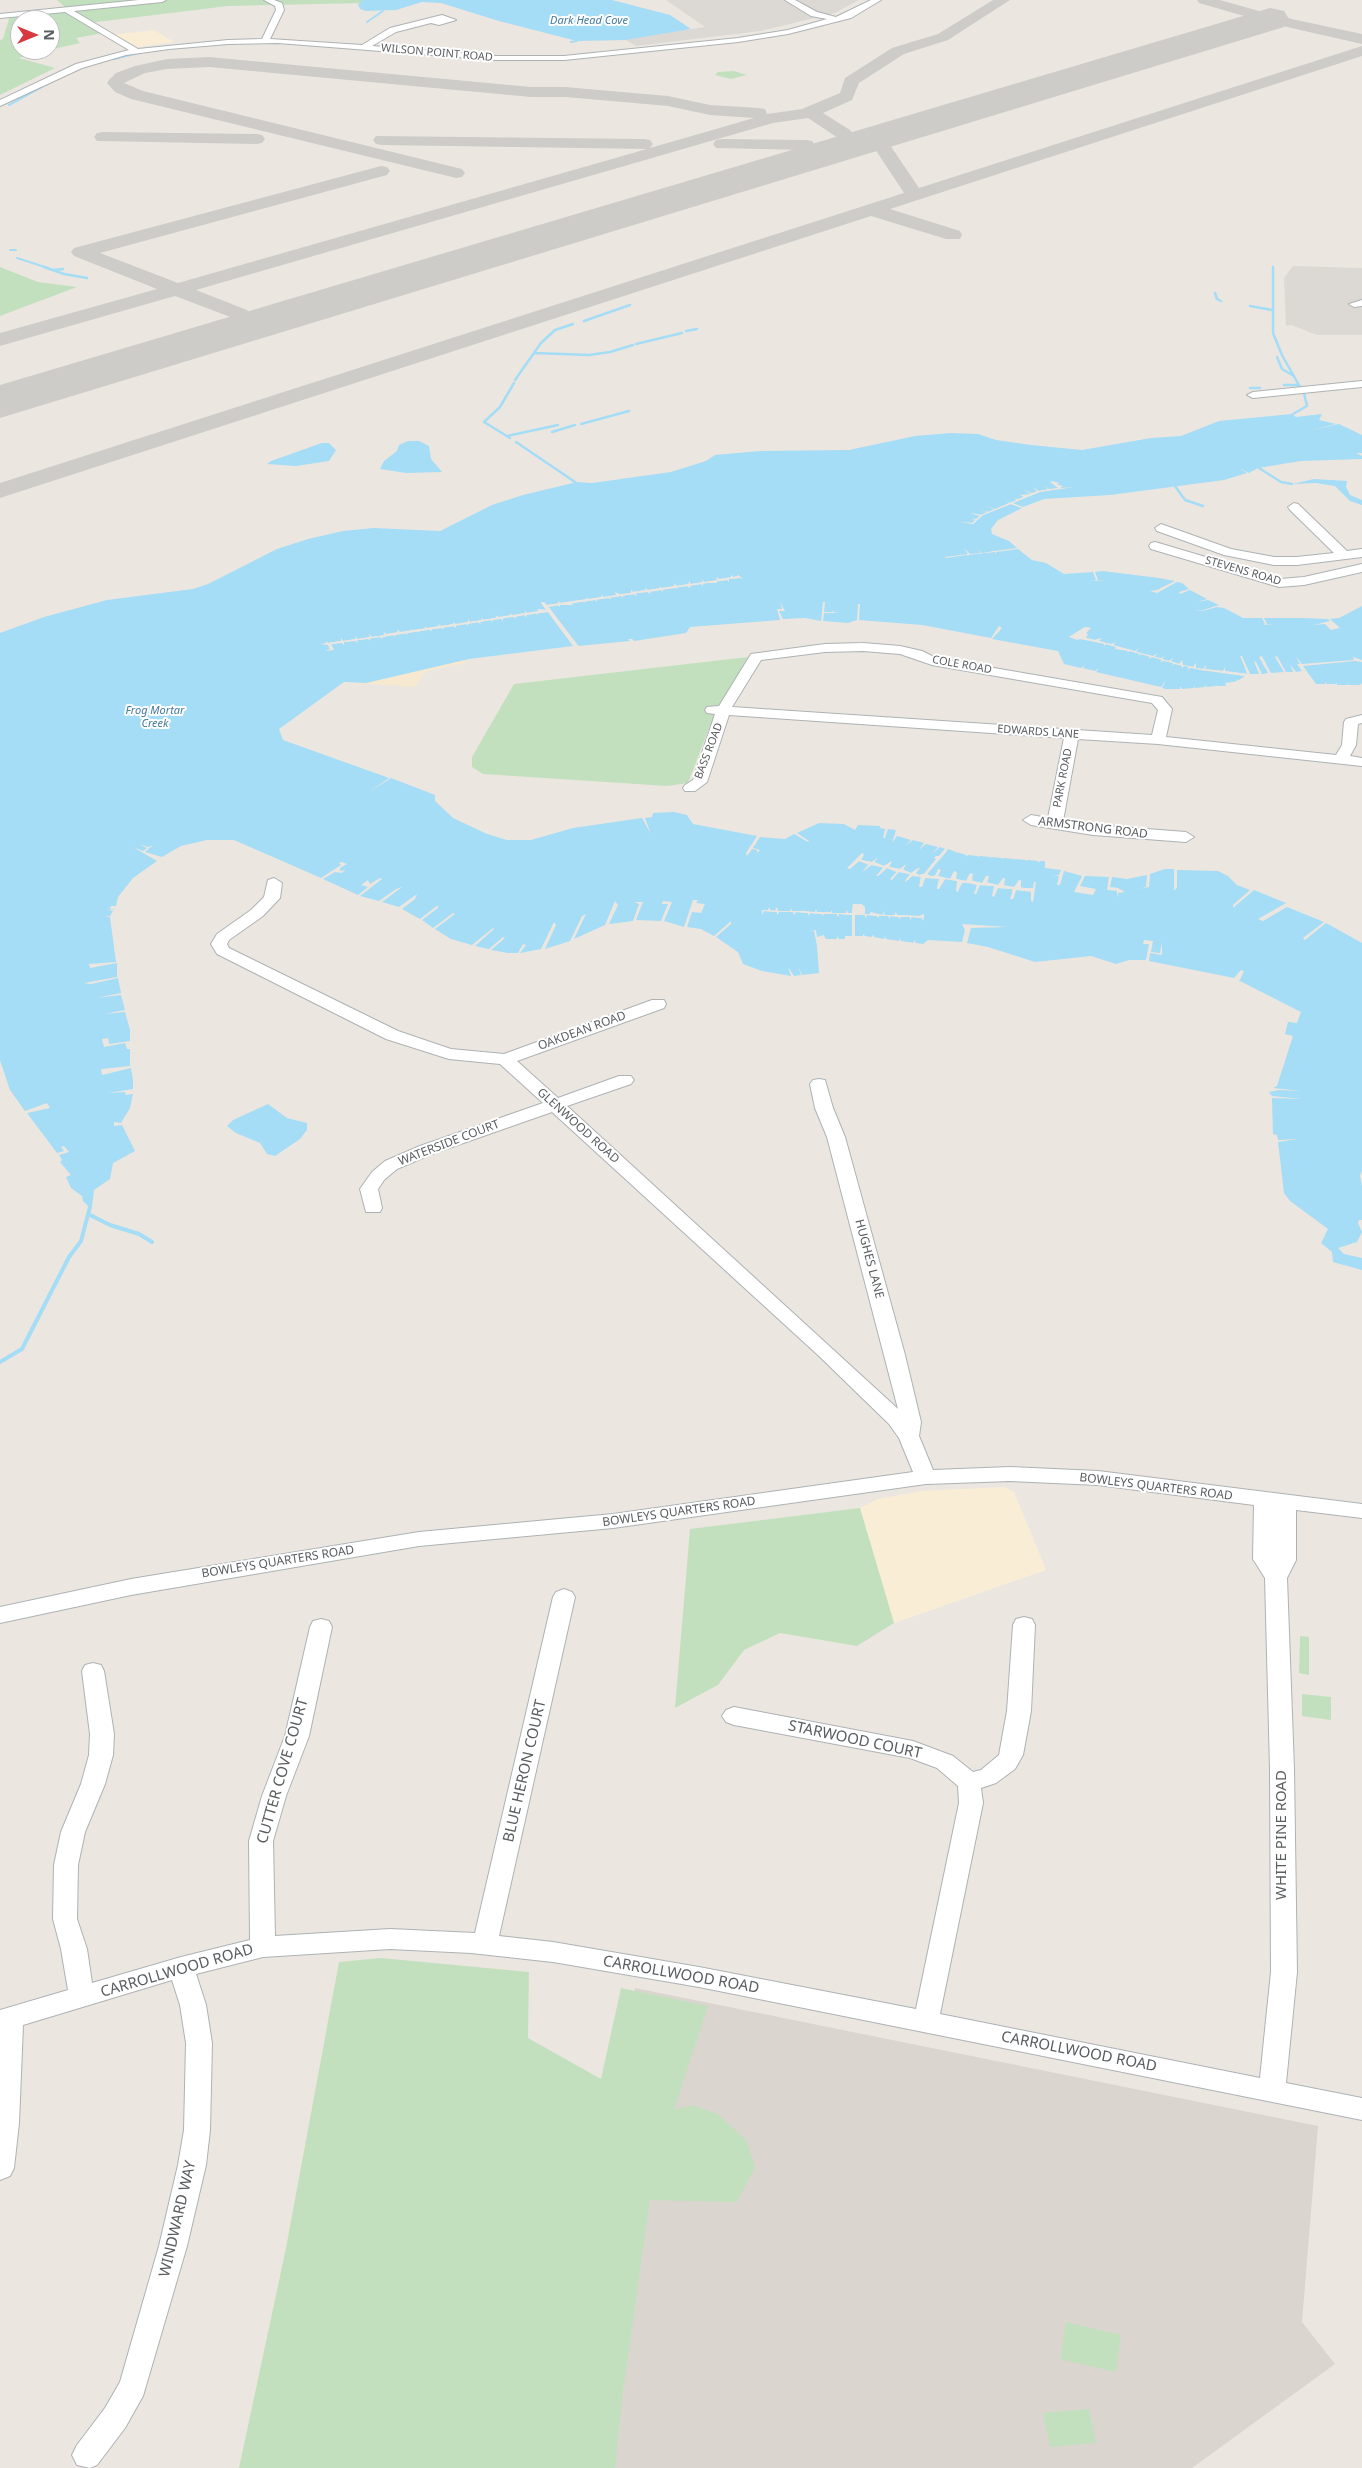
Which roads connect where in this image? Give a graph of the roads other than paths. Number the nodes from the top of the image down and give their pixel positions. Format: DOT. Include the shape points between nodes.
graph roads {
  1 [pos="162,0"];
  2 [pos="268,0"];
  3 [pos="789,0"];
  4 [pos="871,0"];
  5 [pos="878,0"];
  6 [pos="67,10"];
  7 [pos="0,16"];
  8 [pos="834,19"];
  9 [pos="428,22"];
  10 [pos="265,40"];
  11 [pos="366,46"];
  12 [pos="134,51"];
  13 [pos="3,99"];
  14 [pos="0,107"];
  15 [pos="1362,384"];
  16 [pos="1253,394"];
  17 [pos="1294,507"];
  18 [pos="1161,528"];
  19 [pos="1155,546"];
  20 [pos="1362,553"];
  21 [pos="1344,555"];
  22 [pos="1362,568"];
  23 [pos="718,711"];
  24 [pos="1362,719"];
  25 [pos="1072,734"];
  26 [pos="1158,740"];
  27 [pos="1342,758"];
  28 [pos="1362,762"];
  29 [pos="690,788"];
  30 [pos="1031,820"];
  31 [pos="1055,822"];
  32 [pos="1186,837"];
  33 [pos="274,883"];
  34 [pos="658,1004"];
  35 [pos="505,1060"];
  36 [pos="624,1080"];
  37 [pos="819,1084"];
  38 [pos="555,1105"];
  39 [pos="373,1208"];
  40 [pos="909,1436"];
  41 [pos="926,1477"];
  42 [pos="1265,1500"];
  43 [pos="1286,1502"];
  44 [pos="1362,1511"];
  45 [pos="1276,1578"];
  46 [pos="564,1597"];
  47 [pos="1,1614"];
  48 [pos="1024,1625"];
  49 [pos="321,1627"];
  50 [pos="93,1670"];
  51 [pos="734,1716"];
  52 [pos="969,1782"];
  53 [pos="485,1944"];
  54 [pos="263,1948"];
  55 [pos="181,1967"];
  56 [pos="82,1998"];
  57 [pos="5,2020"];
  58 [pos="926,2022"];
  59 [pos="1272,2091"];
  60 [pos="1362,2109"];
  61 [pos="0,2168"];
  62 [pos="87,2455"];
  1 -- 6 [label="street"];
  2 -- 10 [label="street" via="279,5 280,10"];
  3 -- 8 [label="street" via="814,14"];
  4 -- 8 [label="street, WILSON POINT ROAD"];
  5 -- 8 [label="street, WILSON POINT ROAD"];
  6 -- 7 [label="street"];
  6 -- 12 [label="street"];
  8 -- 11 [label="street, WILSON POINT ROAD" via="755,38 564,58 490,58"];
  9 -- 11 [label="street" via="393,30"];
  10 -- 11 [label="street, WILSON POINT ROAD"];
  10 -- 12 [label="street, WILSON POINT ROAD" via="198,42"];
  12 -- 13 [label="street, WILSON POINT ROAD" via="78,66"];
  13 -- 14 [label="street, WILSON POINT ROAD"];
  15 -- 16 [label="street"];
  17 -- 21 [label="street"];
  18 -- 21 [label="street" via="1209,546 1262,559 1297,561"];
  19 -- 22 [label="street, STEVENS ROAD" via="1279,583 1294,583"];
  20 -- 21 [label="street"];
  23 -- 25 [label="street, EDWARDS LANE"];
  23 -- 26 [label="street, COLE ROAD" via="756,657 825,648 863,647 900,650 932,661 1157,700 1165,709"];
  23 -- 29 [label="street, BASS ROAD" via="700,782"];
  24 -- 27 [label="street" via="1351,722 1349,745"];
  25 -- 26 [label="street, EDWARDS LANE"];
  25 -- 31 [label="street, PARK ROAD"];
  26 -- 27 [label="street, EDWARDS LANE"];
  27 -- 28 [label="street, EDWARDS LANE"];
  30 -- 31 [label="street, ARMSTRONG ROAD"];
  31 -- 32 [label="street, ARMSTRONG ROAD" via="1075,828"];
  33 -- 35 [label="street" via="272,898 220,942 223,951 392,1035 449,1054"];
  34 -- 35 [label="street, OAKDEAN ROAD"];
  35 -- 38 [label="street, GLENWOOD ROAD"];
  36 -- 38 [label="street"];
  37 -- 40 [label="street, HUGHES LANE" via="895,1355 910,1422"];
  38 -- 39 [label="street, WATERSIDE COURT" via="391,1165 369,1189"];
  38 -- 40 [label="street, GLENWOOD ROAD" via="826,1352 896,1419"];
  40 -- 41 [label="street, GLENWOOD ROAD"];
  41 -- 42 [label="street, BOWLEYS QUARTERS ROAD" via="1010,1474 1098,1478"];
  41 -- 47 [label="street, BOWLEYS QUARTERS ROAD" via="613,1521 419,1539 131,1587"];
  42 -- 43 [label="street, BOWLEYS QUARTERS ROAD"];
  42 -- 45 [label="street, WHITE PINE ROAD" via="1264,1560"];
  43 -- 44 [label="street, BOWLEYS QUARTERS ROAD"];
  43 -- 45 [label="street, WHITE PINE ROAD" via="1285,1560"];
  45 -- 59 [label="street, WHITE PINE ROAD" via="1284,1972"];
  46 -- 53 [label="street, BLUE HERON COURT"];
  48 -- 52 [label="street" via="1019,1712 1011,1755 1007,1763 988,1777"];
  49 -- 54 [label="street, CUTTER COVE COURT" via="296,1736 261,1841"];
  50 -- 56 [label="street" via="102,1734 101,1755 73,1832 65,1888 65,1918"];
  51 -- 52 [label="street, STARWOOD COURT" via="913,1750 945,1762"];
  52 -- 58 [label="street" via="972,1803"];
  53 -- 54 [label="street, CARROLLWOOD ROAD" via="390,1939"];
  53 -- 58 [label="street, CARROLLWOOD ROAD" via="699,1977"];
  54 -- 55 [label="street, CARROLLWOOD ROAD"];
  55 -- 56 [label="street, CARROLLWOOD ROAD"];
  55 -- 62 [label="street, WINDWARD WAY" via="193,2005 199,2043 192,2165 173,2246 133,2386 115,2418"];
  56 -- 57 [label="street, CARROLLWOOD ROAD"];
  57 -- 61 [label="street" via="6,2123"];
  58 -- 59 [label="street, CARROLLWOOD ROAD"];
  59 -- 60 [label="street, CARROLLWOOD ROAD"];
}
